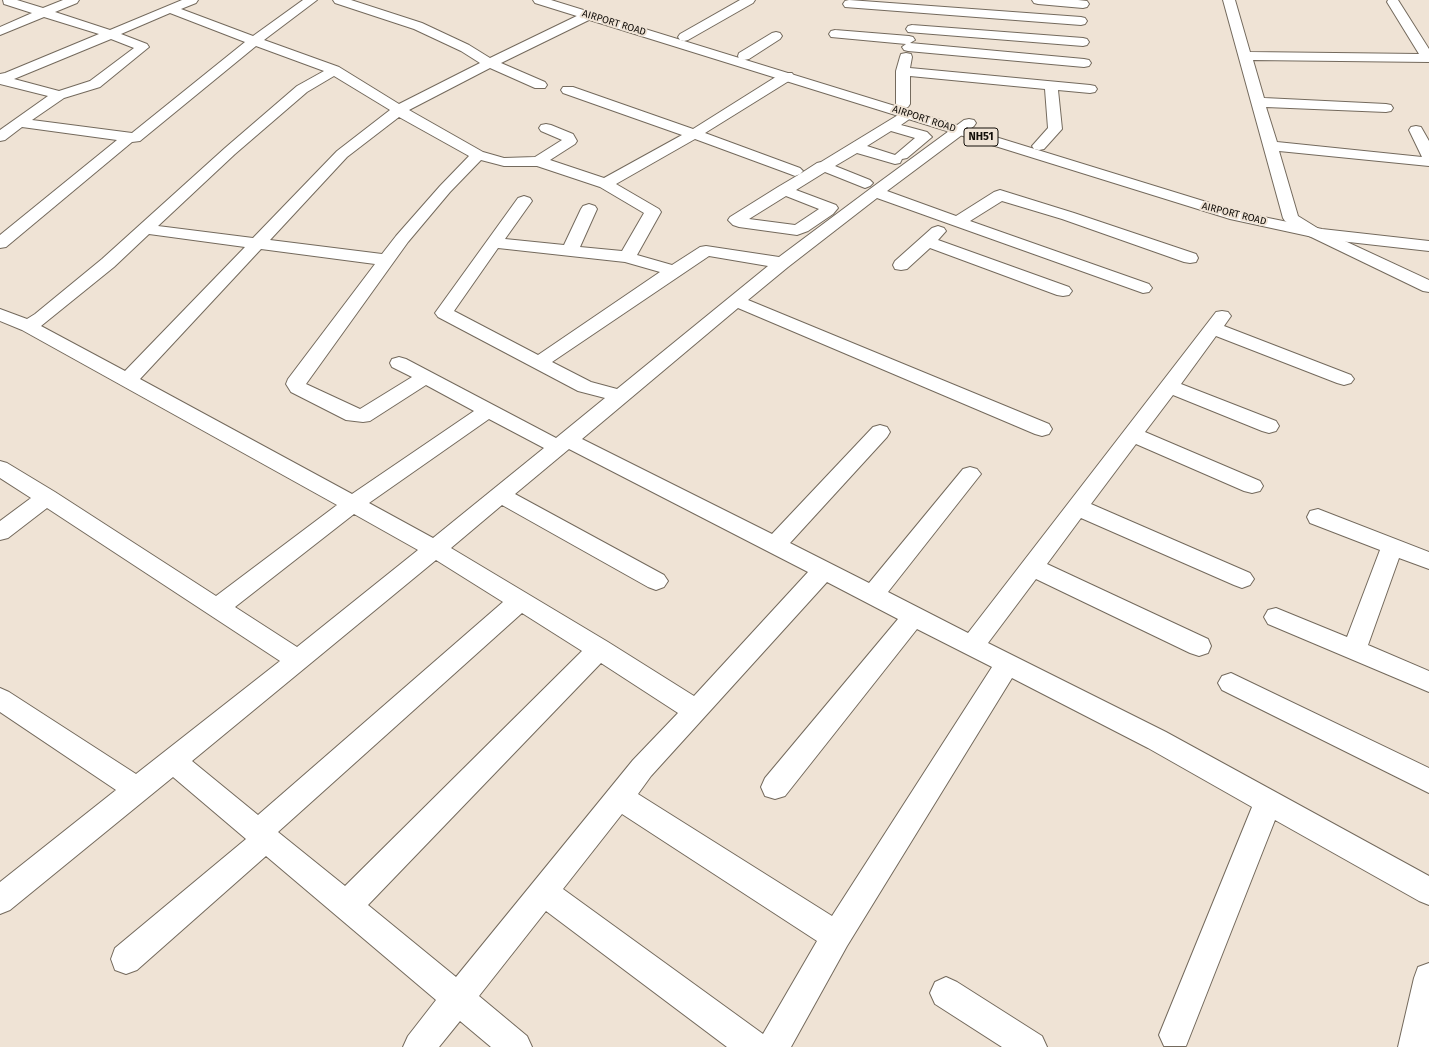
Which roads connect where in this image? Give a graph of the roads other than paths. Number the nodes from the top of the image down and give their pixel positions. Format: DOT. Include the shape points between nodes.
graph roads {
  1 [pos="73,0"];
  2 [pos="192,0"];
  3 [pos="311,0"];
  4 [pos="339,0"];
  5 [pos="539,0"];
  6 [pos="564,0"];
  7 [pos="749,0"];
  8 [pos="1038,0"];
  9 [pos="1229,0"];
  10 [pos="8,1"];
  11 [pos="1393,2"];
  12 [pos="850,4"];
  13 [pos="1083,4"];
  14 [pos="917,5"];
  15 [pos="588,8"];
  16 [pos="170,9"];
  17 [pos="44,12"];
  18 [pos="1081,21"];
  19 [pos="0,31"];
  20 [pos="110,34"];
  21 [pos="835,34"];
  22 [pos="776,36"];
  23 [pos="684,37"];
  24 [pos="910,39"];
  25 [pos="255,40"];
  26 [pos="1083,42"];
  27 [pos="744,56"];
  28 [pos="1245,56"];
  29 [pos="1428,58"];
  30 [pos="490,63"];
  31 [pos="1084,63"];
  32 [pos="334,70"];
  33 [pos="903,71"];
  34 [pos="787,76"];
  35 [pos="0,79"];
  36 [pos="540,85"];
  37 [pos="1051,85"];
  38 [pos="1090,89"];
  39 [pos="568,90"];
  40 [pos="59,95"];
  41 [pos="1258,102"];
  42 [pos="1386,108"];
  43 [pos="905,109"];
  44 [pos="398,110"];
  45 [pos="19,122"];
  46 [pos="888,126"];
  47 [pos="964,127"];
  48 [pos="546,128"];
  49 [pos="1416,130"];
  50 [pos="694,134"];
  51 [pos="0,137"];
  52 [pos="129,137"];
  53 [pos="1039,146"];
  54 [pos="1271,146"];
  55 [pos="854,147"];
  56 [pos="478,155"];
  57 [pos="1429,156"];
  58 [pos="895,160"];
  59 [pos="538,161"];
  60 [pos="1429,162"];
  61 [pos="822,166"];
  62 [pos="795,171"];
  63 [pos="605,184"];
  64 [pos="870,187"];
  65 [pos="783,190"];
  66 [pos="524,201"];
  67 [pos="830,208"];
  68 [pos="589,210"];
  69 [pos="1292,218"];
  70 [pos="954,221"];
  71 [pos="144,229"];
  72 [pos="1313,232"];
  73 [pos="1429,238"];
  74 [pos="928,241"];
  75 [pos="494,242"];
  76 [pos="0,243"];
  77 [pos="258,244"];
  78 [pos="1429,246"];
  79 [pos="570,251"];
  80 [pos="627,257"];
  81 [pos="1190,258"];
  82 [pos="387,260"];
  83 [pos="782,263"];
  84 [pos="901,266"];
  85 [pos="674,271"];
  86 [pos="1429,287"];
  87 [pos="1143,288"];
  88 [pos="1063,291"];
  89 [pos="736,301"];
  90 [pos="0,314"];
  91 [pos="28,326"];
  92 [pos="398,363"];
  93 [pos="538,363"];
  94 [pos="426,377"];
  95 [pos="1344,378"];
  96 [pos="128,380"];
  97 [pos="1168,386"];
  98 [pos="621,396"];
  99 [pos="488,410"];
  100 [pos="1269,426"];
  101 [pos="1042,429"];
  102 [pos="880,432"];
  103 [pos="1132,434"];
  104 [pos="563,443"];
  105 [pos="0,468"];
  106 [pos="970,474"];
  107 [pos="1252,486"];
  108 [pos="500,495"];
  109 [pos="47,498"];
  110 [pos="353,504"];
  111 [pos="1077,507"];
  112 [pos="1318,517"];
  113 [pos="0,532"];
  114 [pos="775,545"];
  115 [pos="1392,547"];
  116 [pos="435,549"];
  117 [pos="1429,561"];
  118 [pos="1032,567"];
  119 [pos="824,570"];
  120 [pos="1242,579"];
  121 [pos="656,581"];
  122 [pos="872,595"];
  123 [pos="520,601"];
  124 [pos="217,608"];
  125 [pos="914,616"];
  126 [pos="1276,617"];
  127 [pos="972,646"];
  128 [pos="1199,646"];
  129 [pos="599,649"];
  130 [pos="1354,650"];
  131 [pos="298,660"];
  132 [pos="1007,664"];
  133 [pos="1429,682"];
  134 [pos="1231,683"];
  135 [pos="0,699"];
  136 [pos="696,711"];
  137 [pos="173,761"];
  138 [pos="1429,781"];
  139 [pos="775,788"];
  140 [pos="138,790"];
  141 [pos="619,797"];
  142 [pos="1268,802"];
  143 [pos="262,836"];
  144 [pos="1429,891"];
  145 [pos="543,892"];
  146 [pos="0,900"];
  147 [pos="346,906"];
  148 [pos="836,936"];
  149 [pos="126,959"];
  150 [pos="1429,978"];
  151 [pos="946,993"];
  152 [pos="458,998"];
  153 [pos="1175,1034"];
  154 [pos="419,1047"];
  155 [pos="516,1047"];
  156 [pos="754,1047"];
  157 [pos="773,1047"];
  158 [pos="1031,1047"];
  159 [pos="1414,1047"];
  1 -- 17 [label="main road"];
  2 -- 16 [label="main road"];
  3 -- 25 [label="main road"];
  4 -- 30 [label="main road" via="418,26"];
  5 -- 15 [label="main road, AIRPORT ROAD / NH51"];
  6 -- 15 [label="main road, AIRPORT ROAD / NH51"];
  7 -- 23 [label="main road"];
  8 -- 13 [label="main road"];
  9 -- 28 [label="main road"];
  10 -- 17 [label="main road"];
  11 -- 29 [label="main road"];
  12 -- 14 [label="main road"];
  14 -- 18 [label="main road"];
  14 -- 24 [label="main road"];
  15 -- 23 [label="main road, AIRPORT ROAD / NH51"];
  15 -- 30 [label="main road"];
  15 -- 34 [label="main road, AIRPORT ROAD / NH51"];
  16 -- 20 [label="main road"];
  16 -- 25 [label="main road"];
  17 -- 19 [label="main road"];
  17 -- 20 [label="main road"];
  20 -- 35 [label="main road"];
  20 -- 40 [label="main road" via="143,47 95,84"];
  21 -- 24 [label="main road"];
  22 -- 27 [label="main road"];
  23 -- 27 [label="main road, AIRPORT ROAD / NH51"];
  24 -- 26 [label="main road"];
  24 -- 31 [label="main road"];
  24 -- 33 [label="main road"];
  25 -- 32 [label="main road"];
  25 -- 52 [label="main road" via="135,138"];
  27 -- 43 [label="main road, AIRPORT ROAD / NH51"];
  28 -- 29 [label="main road"];
  28 -- 41 [label="main road"];
  30 -- 36 [label="main road"];
  30 -- 44 [label="main road"];
  32 -- 44 [label="main road"];
  32 -- 71 [label="main road" via="302,89"];
  33 -- 37 [label="main road"];
  33 -- 43 [label="main road"];
  34 -- 43 [label="main road, AIRPORT ROAD / NH51"];
  34 -- 50 [label="main road"];
  35 -- 40 [label="main road"];
  37 -- 38 [label="main road"];
  37 -- 53 [label="main road" via="1055,129"];
  39 -- 50 [label="main road"];
  40 -- 45 [label="main road"];
  41 -- 42 [label="main road"];
  41 -- 54 [label="main road"];
  43 -- 46 [label="main road"];
  43 -- 47 [label="main road, AIRPORT ROAD / NH51"];
  44 -- 56 [label="main road"];
  44 -- 77 [label="main road" via="342,154"];
  45 -- 51 [label="main road"];
  45 -- 52 [label="main road"];
  46 -- 55 [label="main road"];
  46 -- 58 [label="main road" via="925,137"];
  47 -- 53 [label="main road, AIRPORT ROAD / NH51"];
  47 -- 64 [label="main road"];
  47 -- 72 [label="main road, AIRPORT ROAD / NH51" via="1236,216"];
  48 -- 59 [label="main road" via="568,137 570,141"];
  49 -- 57 [label="main road"];
  50 -- 62 [label="main road"];
  50 -- 63 [label="main road"];
  52 -- 76 [label="main road"];
  53 -- 69 [label="main road, AIRPORT ROAD / NH51" via="1149,182 1227,204"];
  54 -- 60 [label="main road"];
  54 -- 69 [label="main road"];
  55 -- 58 [label="main road"];
  55 -- 61 [label="main road"];
  56 -- 59 [label="main road" via="504,162"];
  56 -- 82 [label="main road" via="445,189"];
  58 -- 64 [label="main road"];
  59 -- 63 [label="main road"];
  61 -- 64 [label="main road"];
  61 -- 65 [label="main road"];
  63 -- 80 [label="main road" via="653,212"];
  64 -- 67 [label="main road"];
  64 -- 70 [label="main road"];
  64 -- 83 [label="main road"];
  65 -- 67 [label="main road"];
  65 -- 67 [label="main road" via="736,220 800,229"];
  66 -- 75 [label="main road"];
  68 -- 79 [label="main road"];
  69 -- 72 [label="main road"];
  69 -- 73 [label="main road, AIRPORT ROAD / NH51" via="1368,232"];
  70 -- 74 [label="main road"];
  70 -- 81 [label="main road" via="1000,195"];
  70 -- 87 [label="main road"];
  71 -- 77 [label="main road"];
  71 -- 91 [label="main road" via="102,268"];
  72 -- 78 [label="main road, AIRPORT ROAD / NH51"];
  72 -- 86 [label="main road"];
  74 -- 84 [label="main road"];
  74 -- 88 [label="main road"];
  75 -- 79 [label="main road"];
  75 -- 93 [label="main road" via="444,313"];
  77 -- 82 [label="main road"];
  77 -- 96 [label="main road"];
  79 -- 80 [label="main road"];
  80 -- 85 [label="main road"];
  82 -- 94 [label="main road" via="296,384 302,391 352,415 363,416"];
  83 -- 85 [label="main road" via="706,251"];
  83 -- 89 [label="main road"];
  85 -- 93 [label="main road"];
  89 -- 98 [label="main road"];
  89 -- 101 [label="main road"];
  90 -- 91 [label="main road"];
  91 -- 96 [label="main road"];
  92 -- 94 [label="main road"];
  93 -- 98 [label="main road" via="585,387"];
  94 -- 99 [label="main road"];
  95 -- 97 [label="main road" via="1217,322"];
  96 -- 110 [label="main road"];
  97 -- 100 [label="main road"];
  97 -- 103 [label="main road"];
  98 -- 104 [label="main road"];
  99 -- 104 [label="main road"];
  99 -- 110 [label="main road"];
  102 -- 114 [label="main road"];
  103 -- 107 [label="main road"];
  103 -- 111 [label="main road"];
  104 -- 108 [label="main road"];
  104 -- 114 [label="main road"];
  105 -- 109 [label="main road"];
  106 -- 122 [label="main road"];
  108 -- 116 [label="main road"];
  108 -- 121 [label="main road"];
  109 -- 113 [label="main road"];
  109 -- 124 [label="main road"];
  110 -- 116 [label="main road"];
  110 -- 124 [label="main road"];
  111 -- 118 [label="main road"];
  111 -- 120 [label="main road"];
  112 -- 115 [label="main road"];
  114 -- 119 [label="main road"];
  115 -- 117 [label="main road"];
  115 -- 130 [label="main road"];
  116 -- 123 [label="main road"];
  116 -- 131 [label="main road"];
  118 -- 127 [label="main road"];
  118 -- 128 [label="main road"];
  119 -- 122 [label="main road"];
  119 -- 136 [label="main road"];
  122 -- 125 [label="main road"];
  123 -- 129 [label="main road"];
  123 -- 143 [label="main road"];
  124 -- 131 [label="main road"];
  125 -- 127 [label="main road"];
  125 -- 139 [label="main road"];
  126 -- 130 [label="main road"];
  127 -- 132 [label="main road"];
  129 -- 136 [label="main road"];
  129 -- 147 [label="main road"];
  130 -- 133 [label="main road"];
  131 -- 137 [label="main road"];
  132 -- 142 [label="main road" via="1157,740"];
  132 -- 148 [label="main road"];
  134 -- 138 [label="main road"];
  135 -- 140 [label="main road"];
  136 -- 141 [label="main road" via="642,768"];
  137 -- 140 [label="main road"];
  137 -- 143 [label="main road"];
  140 -- 146 [label="main road"];
  141 -- 145 [label="main road"];
  141 -- 148 [label="main road"];
  142 -- 144 [label="main road"];
  142 -- 153 [label="main road"];
  143 -- 147 [label="main road"];
  143 -- 149 [label="main road"];
  145 -- 152 [label="main road"];
  145 -- 156 [label="main road"];
  147 -- 152 [label="main road"];
  148 -- 157 [label="main road"];
  150 -- 159 [label="main road"];
  151 -- 158 [label="main road"];
  152 -- 154 [label="main road"];
  152 -- 155 [label="main road"];
}
